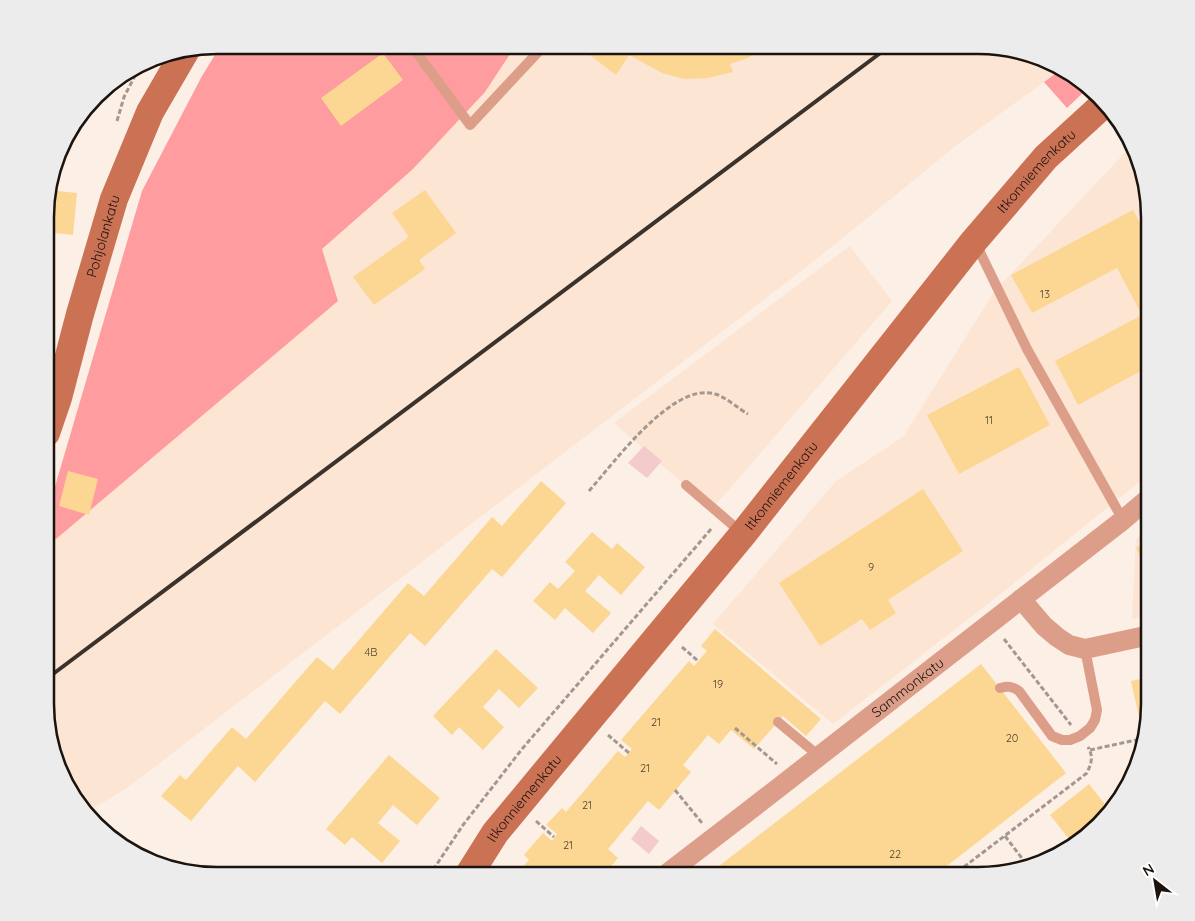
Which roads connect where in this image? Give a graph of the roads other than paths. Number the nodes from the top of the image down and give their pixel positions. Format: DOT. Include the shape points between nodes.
graph roads {
  1 [pos="417,54"];
  2 [pos="536,54"];
  3 [pos="181,58"];
  4 [pos="1100,108"];
  5 [pos="974,240"];
  6 [pos="54,410"];
  7 [pos="686,485"];
  8 [pos="1141,505"];
  9 [pos="1123,520"];
  10 [pos="743,534"];
  11 [pos="1021,599"];
  12 [pos="1141,637"];
  13 [pos="1085,649"];
  14 [pos="1000,688"];
  15 [pos="778,722"];
  16 [pos="819,756"];
  17 [pos="474,867"];
  18 [pos="676,867"];
  1 -- 2 [label="lane" via="470,125"];
  3 -- 6 [label="main road, Pohjolankatu" via="150,112 114,199"];
  4 -- 5 [label="main road, Itkonniemenkatu" via="1046,157"];
  5 -- 9 [label="lane" via="1027,349"];
  5 -- 10 [label="main road, Itkonniemenkatu"];
  7 -- 10 [label="lane"];
  8 -- 9 [label="street, Sammonkatu"];
  9 -- 11 [label="street, Sammonkatu"];
  10 -- 17 [label="main road, Itkonniemenkatu" via="495,833"];
  11 -- 13 [label="street" via="1058,637 1069,645"];
  11 -- 16 [label="street, Sammonkatu"];
  12 -- 13 [label="street"];
  13 -- 14 [label="lane" via="1097,710 1090,728 1080,736 1070,740 1052,736 1019,691 1013,686"];
  15 -- 16 [label="lane"];
  16 -- 18 [label="street, Sammonkatu"];
}
